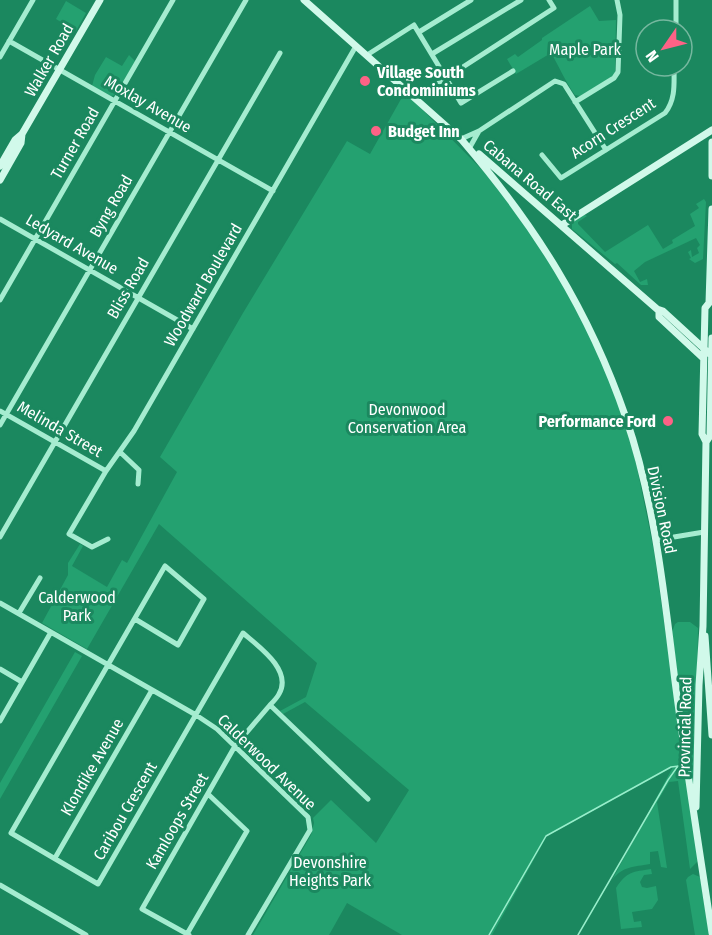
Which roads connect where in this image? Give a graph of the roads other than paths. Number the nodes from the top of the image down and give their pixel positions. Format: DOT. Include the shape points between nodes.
graph roads {
  1 [pos="33,0"];
  2 [pos="100,0"];
  3 [pos="173,0"];
  4 [pos="246,0"];
  5 [pos="304,0"];
  6 [pos="309,0"];
  7 [pos="471,0"];
  8 [pos="521,0"];
  9 [pos="549,0"];
  10 [pos="617,0"];
  11 [pos="676,0"];
  12 [pos="676,18"];
  13 [pos="331,23"];
  14 [pos="419,32"];
  15 [pos="9,41"];
  16 [pos="356,46"];
  17 [pos="280,53"];
  18 [pos="432,54"];
  19 [pos="367,55"];
  20 [pos="0,57"];
  21 [pos="60,69"];
  22 [pos="513,71"];
  23 [pos="446,77"];
  24 [pos="675,78"];
  25 [pos="415,98"];
  26 [pos="115,100"];
  27 [pos="575,102"];
  28 [pos="712,130"];
  29 [pos="170,131"];
  30 [pos="479,131"];
  31 [pos="460,139"];
  32 [pos="712,142"];
  33 [pos="470,147"];
  34 [pos="606,150"];
  35 [pos="542,155"];
  36 [pos="5,159"];
  37 [pos="218,160"];
  38 [pos="0,166"];
  39 [pos="712,176"];
  40 [pos="0,180"];
  41 [pos="273,191"];
  42 [pos="712,209"];
  43 [pos="0,219"];
  44 [pos="562,225"];
  45 [pos="35,239"];
  46 [pos="90,270"];
  47 [pos="138,298"];
  48 [pos="0,300"];
  49 [pos="711,305"];
  50 [pos="659,310"];
  51 [pos="705,324"];
  52 [pos="193,329"];
  53 [pos="687,333"];
  54 [pos="712,338"];
  55 [pos="703,348"];
  56 [pos="712,356"];
  57 [pos="703,357"];
  58 [pos="712,365"];
  59 [pos="711,393"];
  60 [pos="0,411"];
  61 [pos="6,414"];
  62 [pos="0,425"];
  63 [pos="55,442"];
  64 [pos="705,442"];
  65 [pos="120,452"];
  66 [pos="106,471"];
  67 [pos="138,484"];
  68 [pos="704,532"];
  69 [pos="0,537"];
  70 [pos="108,538"];
  71 [pos="656,540"];
  72 [pos="40,578"];
  73 [pos="0,603"];
  74 [pos="19,613"];
  75 [pos="135,619"];
  76 [pos="703,626"];
  77 [pos="51,632"];
  78 [pos="108,665"];
  79 [pos="0,669"];
  80 [pos="22,682"];
  81 [pos="699,685"];
  82 [pos="152,690"];
  83 [pos="710,698"];
  84 [pos="270,705"];
  85 [pos="196,715"];
  86 [pos="0,721"];
  87 [pos="712,735"];
  88 [pos="235,746"];
  89 [pos="208,794"];
  90 [pos="368,799"];
  91 [pos="696,828"];
  92 [pos="55,858"];
  93 [pos="0,885"];
  94 [pos="79,933"];
  95 [pos="712,933"];
  96 [pos="188,934"];
  97 [pos="86,935"];
  98 [pos="248,935"];
  1 -- 15 [label="street"];
  2 -- 21 [label="main road, Walker Road"];
  3 -- 26 [label="street, Turner Road"];
  4 -- 29 [label="street, Byng Road"];
  5 -- 13 [label="main road, Cabana Road East"];
  6 -- 13 [label="main road, Cabana Road East"];
  7 -- 14 [label="street"];
  8 -- 18 [label="street"];
  9 -- 23 [label="street" via="554,8"];
  10 -- 27 [label="street" via="618,72"];
  11 -- 12 [label="street"];
  13 -- 16 [label="main road, Cabana Road East"];
  14 -- 18 [label="street"];
  14 -- 19 [label="street" via="414,25"];
  15 -- 20 [label="street"];
  15 -- 21 [label="street, Moxlay Avenue"];
  16 -- 19 [label="main road, Cabana Road East"];
  16 -- 41 [label="street, Woodward Boulevard"];
  17 -- 37 [label="street, Bliss Road"];
  18 -- 23 [label="street"];
  19 -- 25 [label="main road, Cabana Road East"];
  21 -- 26 [label="street, Moxlay Avenue"];
  21 -- 36 [label="main road, Walker Road"];
  22 -- 23 [label="street" via="461,104"];
  23 -- 25 [label="street"];
  24 -- 34 [label="street, Acorn Crescent" via="674,96 665,113"];
  25 -- 31 [label="main road, Cabana Road East"];
  26 -- 29 [label="street, Moxlay Avenue"];
  26 -- 45 [label="street, Turner Road"];
  27 -- 30 [label="street" via="564,84 555,81"];
  27 -- 34 [label="street"];
  28 -- 44 [label="main road"];
  29 -- 37 [label="street, Moxlay Avenue"];
  29 -- 46 [label="street, Byng Road"];
  30 -- 31 [label="street"];
  30 -- 33 [label="street"];
  31 -- 33 [label="main road, Cabana Road East"];
  31 -- 71 [label="main road, Division Road" via="540,240 593,336 627,420"];
  32 -- 39 [label="main road"];
  33 -- 44 [label="main road, Cabana Road East"];
  34 -- 35 [label="street, Acorn Crescent" via="561,178"];
  36 -- 38 [label="main road, Walker Road"];
  36 -- 40 [label="main road, Walker Road"];
  37 -- 41 [label="street, Moxlay Avenue"];
  37 -- 47 [label="street, Bliss Road"];
  41 -- 52 [label="street, Woodward Boulevard"];
  42 -- 49 [label="main road, Provincial Road"];
  43 -- 45 [label="street, Ledyard Avenue"];
  44 -- 50 [label="main road, Cabana Road East"];
  45 -- 46 [label="street, Ledyard Avenue"];
  45 -- 48 [label="street, Turner Road"];
  46 -- 47 [label="street, Ledyard Avenue"];
  46 -- 61 [label="street, Byng Road"];
  47 -- 52 [label="street, Ledyard Avenue"];
  47 -- 63 [label="street, Bliss Road"];
  49 -- 51 [label="main road, Provincial Road" via="705,308"];
  50 -- 53 [label="main road, Cabana Road East"];
  50 -- 57 [label="main road, Cabana Road East" via="659,317"];
  51 -- 53 [label="main road" via="694,334"];
  51 -- 55 [label="main road, Provincial Road"];
  52 -- 65 [label="street, Woodward Boulevard"];
  53 -- 55 [label="main road, Cabana Road East"];
  54 -- 56 [label="main road, Provincial Road"];
  55 -- 56 [label="main road, Cabana Road East"];
  55 -- 57 [label="main road, Provincial Road"];
  56 -- 58 [label="main road, Provincial Road"];
  57 -- 58 [label="main road, Cabana Road East"];
  57 -- 64 [label="main road, Provincial Road"];
  58 -- 59 [label="main road, Provincial Road"];
  59 -- 64 [label="main road, Provincial Road" via="710,436"];
  60 -- 61 [label="street, Melinda Street"];
  61 -- 62 [label="street, Byng Road"];
  61 -- 63 [label="street, Melinda Street"];
  63 -- 66 [label="street, Melinda Street"];
  63 -- 69 [label="street, Bliss Road"];
  64 -- 68 [label="main road, Provincial Road"];
  65 -- 66 [label="street, Woodward Boulevard"];
  65 -- 67 [label="street" via="139,470"];
  66 -- 70 [label="street, Woodward Boulevard" via="69,534 92,547"];
  68 -- 71 [label="street"];
  68 -- 76 [label="main road, Provincial Road"];
  71 -- 91 [label="main road, Division Road"];
  72 -- 74 [label="street"];
  73 -- 74 [label="street, Calderwood Avenue"];
  74 -- 77 [label="street, Calderwood Avenue"];
  75 -- 75 [label="street" via="178,645 204,599 165,566"];
  75 -- 78 [label="street"];
  76 -- 81 [label="main road, Provincial Road"];
  76 -- 83 [label="main road, Provincial Road"];
  77 -- 78 [label="street, Calderwood Avenue"];
  77 -- 80 [label="street"];
  78 -- 82 [label="street, Calderwood Avenue"];
  78 -- 92 [label="street, Caribou Crescent" via="11,833"];
  79 -- 80 [label="street"];
  80 -- 86 [label="street"];
  81 -- 83 [label="main road"];
  81 -- 91 [label="main road, Provincial Road"];
  82 -- 85 [label="street, Calderwood Avenue"];
  82 -- 92 [label="street, Klondike Avenue"];
  83 -- 87 [label="main road, Provincial Road"];
  84 -- 85 [label="street, Kamloops Street" via="280,693 280,673 272,659 243,633"];
  84 -- 88 [label="street, Kamloops Street"];
  84 -- 90 [label="street"];
  85 -- 88 [label="street, Calderwood Avenue"];
  85 -- 92 [label="street, Caribou Crescent" via="99,884"];
  88 -- 89 [label="street, Kamloops Street"];
  88 -- 98 [label="street, Calderwood Avenue" via="310,823 310,830"];
  89 -- 96 [label="street" via="247,831"];
  89 -- 96 [label="street, Kamloops Street" via="142,909"];
  91 -- 95 [label="main road, Division Road"];
  93 -- 94 [label="street"];
  94 -- 97 [label="street"];
}
